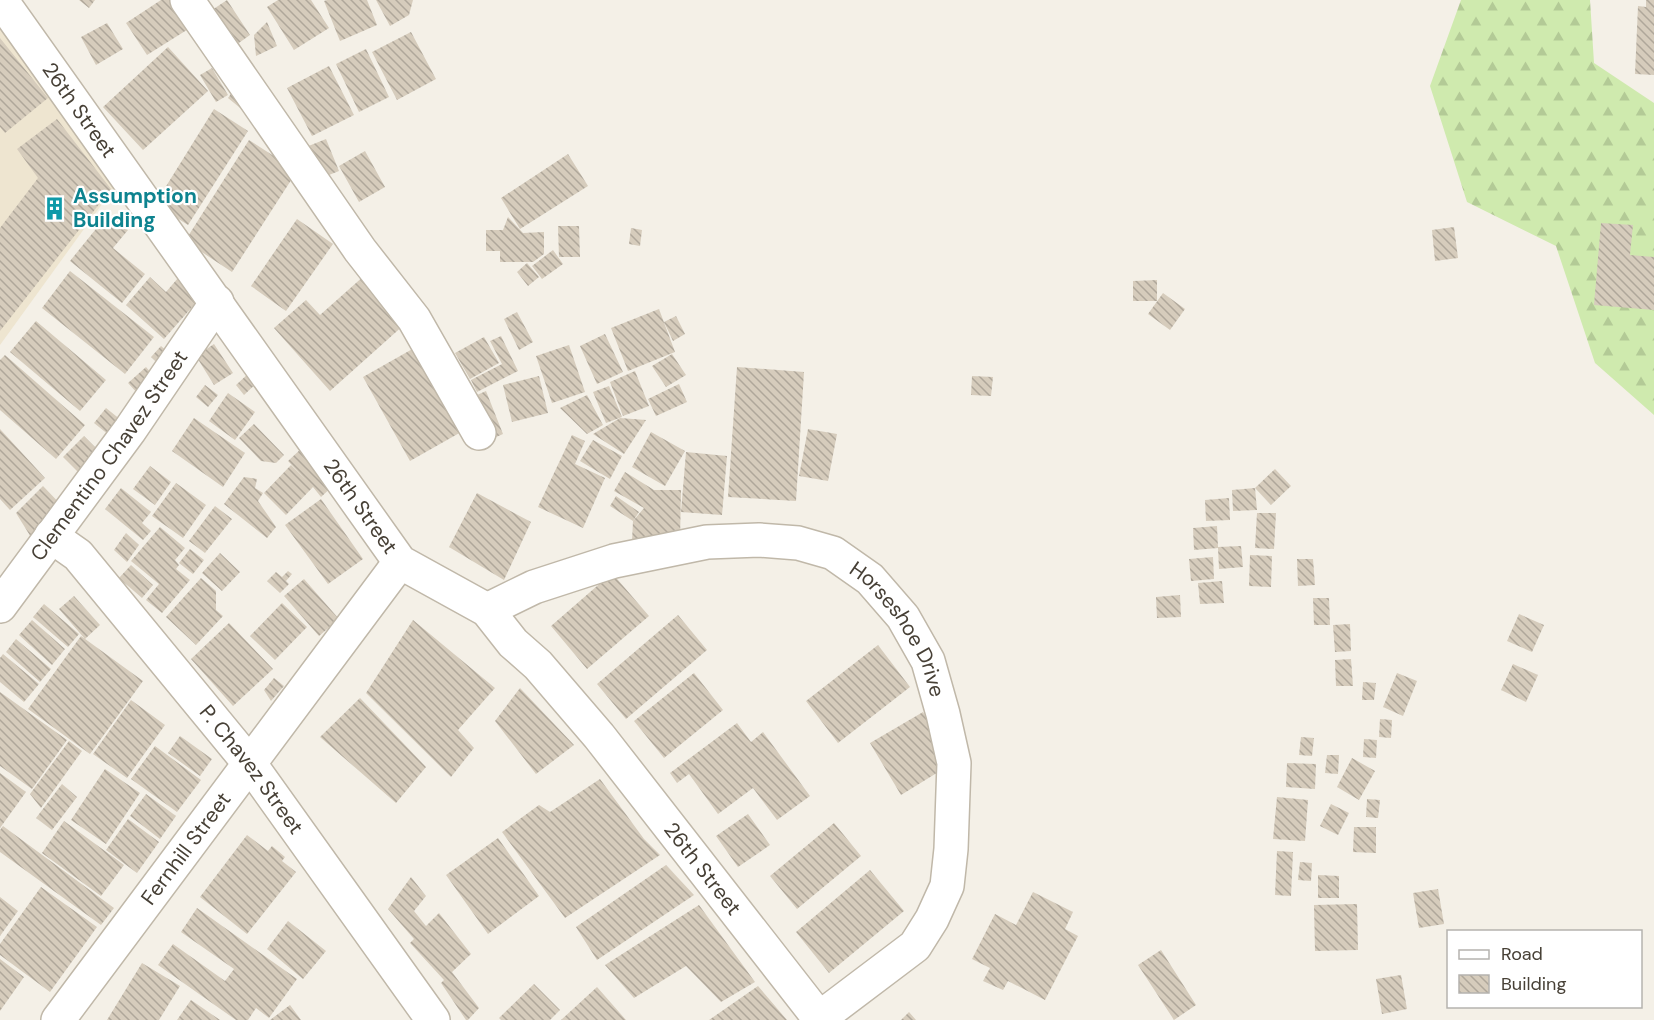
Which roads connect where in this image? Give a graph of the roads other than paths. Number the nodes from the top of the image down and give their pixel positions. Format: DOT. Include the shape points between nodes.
graph roads {
  1 [pos="2,0"];
  2 [pos="186,0"];
  3 [pos="217,302"];
  4 [pos="479,433"];
  5 [pos="51,536"];
  6 [pos="400,562"];
  7 [pos="0,606"];
  8 [pos="487,610"];
  9 [pos="249,764"];
  10 [pos="818,1019"];
  11 [pos="58,1020"];
  12 [pos="433,1020"];
  1 -- 3 [label="street, 26th Street"];
  2 -- 4 [label="street" via="360,250 414,319"];
  3 -- 5 [label="street, Clementino Chavez Street" via="130,430"];
  3 -- 6 [label="street, 26th Street"];
  5 -- 7 [label="street, Clementino Chavez Street"];
  5 -- 9 [label="street, P. Chavez Street" via="78,555"];
  6 -- 8 [label="street, 26th Street"];
  6 -- 9 [label="street, Fernhill Street"];
  8 -- 10 [label="street, 26th Street" via="599,736"];
  8 -- 10 [label="street, Horseshoe Drive" via="534,587 614,561 707,542 759,540 798,543 833,553 870,579 903,617 928,661 954,763 947,886 915,946"];
  9 -- 11 [label="street, Fernhill Street"];
  9 -- 12 [label="street, P. Chavez Street"];
}
